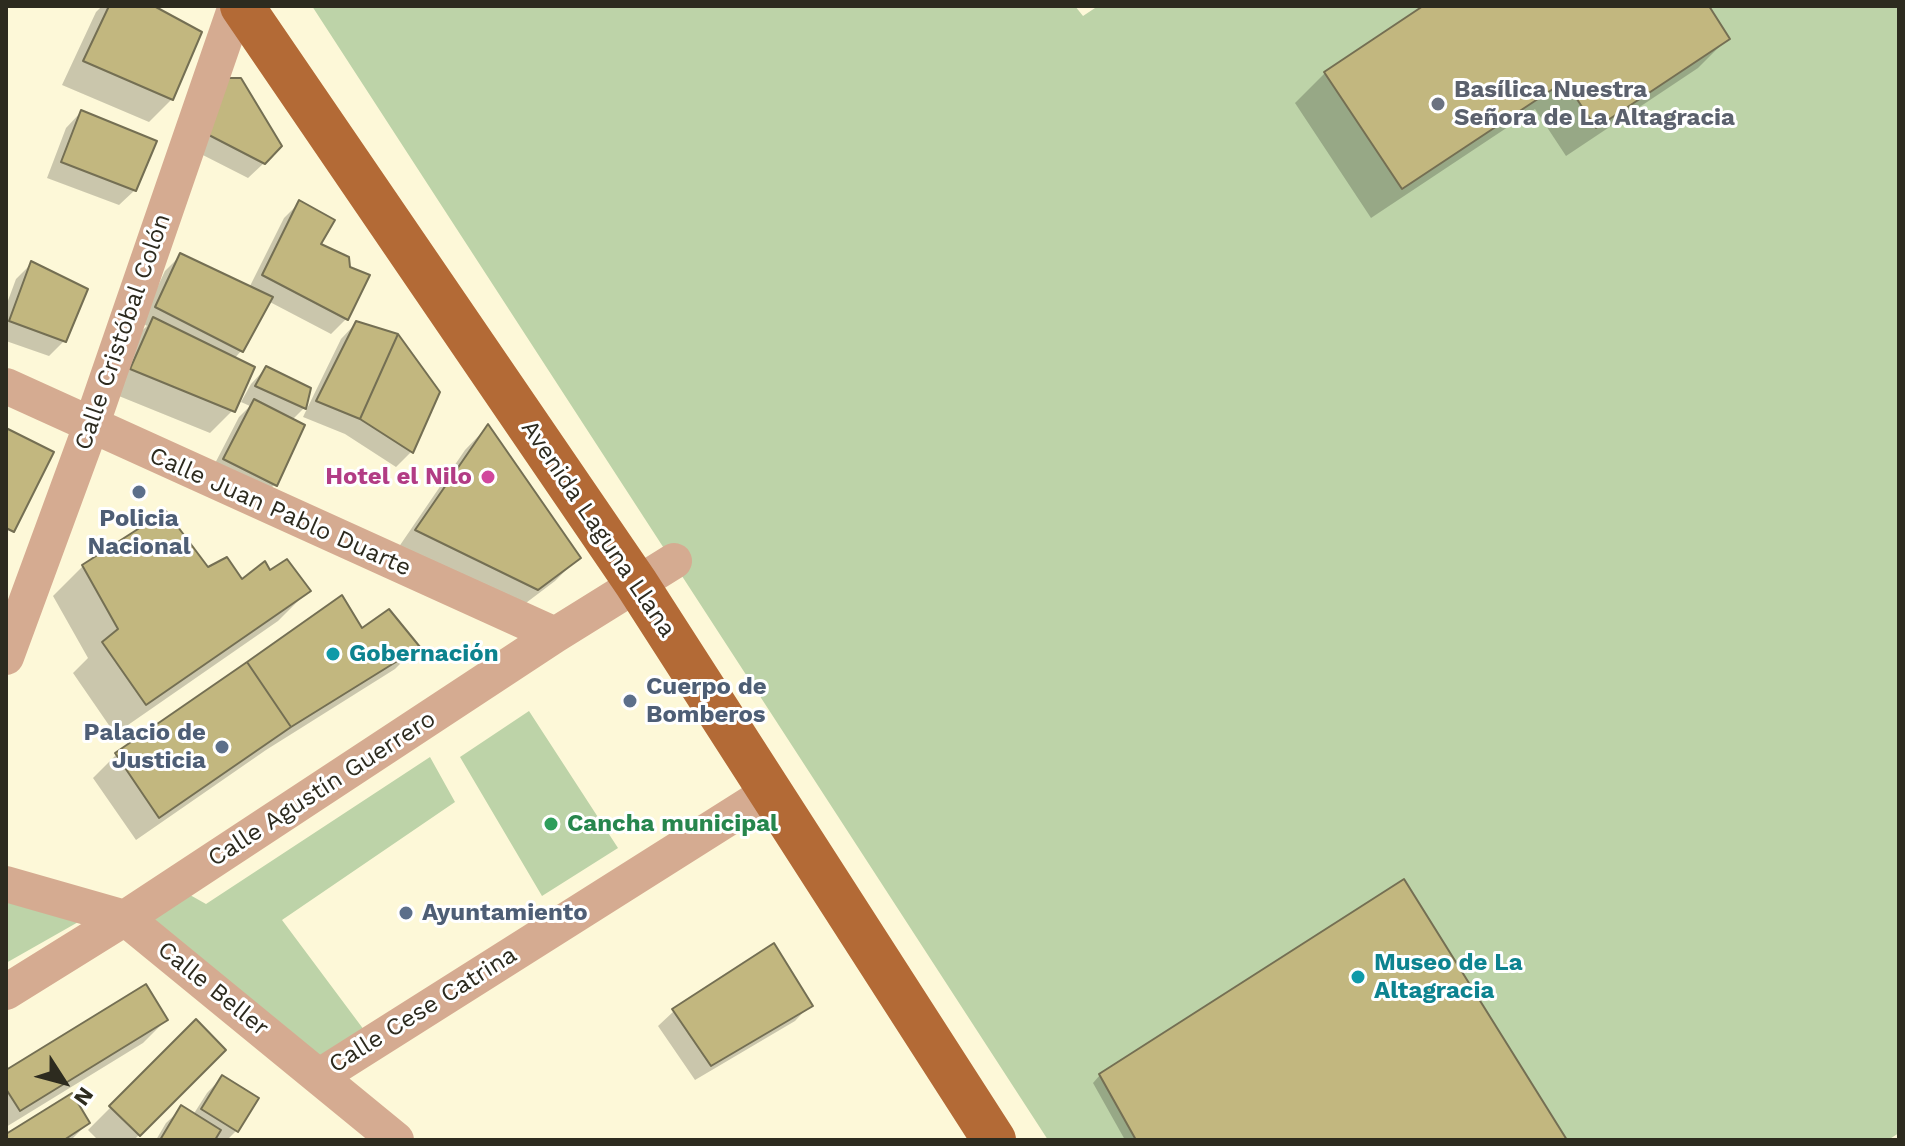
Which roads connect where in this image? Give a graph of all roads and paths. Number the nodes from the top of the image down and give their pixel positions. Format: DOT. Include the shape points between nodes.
graph roads {
  1 [pos="236,6"];
  2 [pos="242,6"];
  3 [pos="6,386"];
  4 [pos="91,426"];
  5 [pos="674,561"];
  6 [pos="636,583"];
  7 [pos="555,635"];
  8 [pos="6,657"];
  9 [pos="771,791"];
  10 [pos="6,884"];
  11 [pos="125,918"];
  12 [pos="6,992"];
  13 [pos="320,1076"];
  14 [pos="396,1140"];
  15 [pos="994,1140"];
  1 -- 4 [label="street, Calle Cristóbal Colón"];
  2 -- 6 [label="main road, Avenida Laguna Llana"];
  3 -- 4 [label="street, Calle Juan Pablo Duarte"];
  4 -- 7 [label="street, Calle Juan Pablo Duarte"];
  4 -- 8 [label="street, Calle Cristóbal Colón"];
  5 -- 6 [label="street, Calle Agustín Guerrero"];
  6 -- 7 [label="street, Calle Agustín Guerrero"];
  6 -- 9 [label="main road, Avenida Laguna Llana"];
  7 -- 11 [label="street, Calle Agustín Guerrero"];
  9 -- 13 [label="street, Calle Cese Catrina"];
  9 -- 15 [label="main road, Avenida Laguna Llana"];
  10 -- 11 [label="street, Calle Beller"];
  11 -- 12 [label="street, Calle Agustín Guerrero"];
  11 -- 13 [label="street, Calle Beller"];
  13 -- 14 [label="street, Calle Beller"];
}
